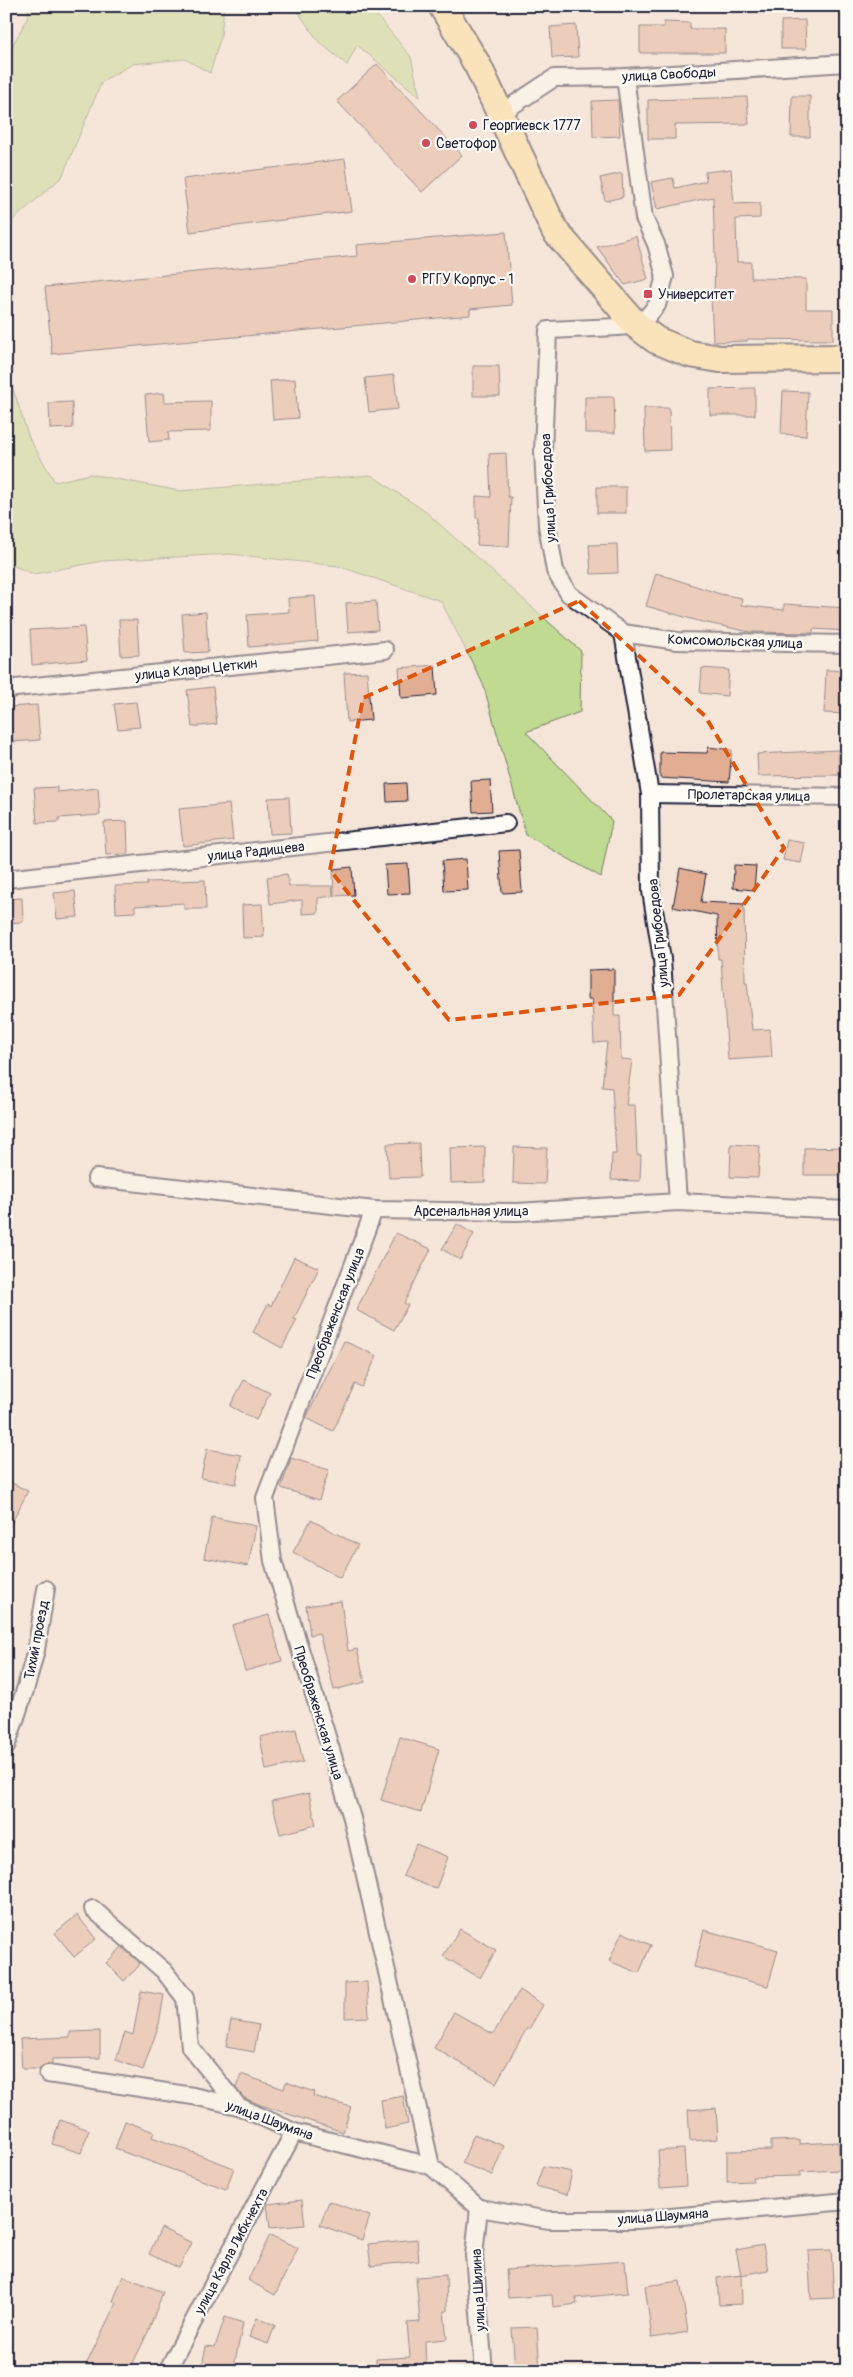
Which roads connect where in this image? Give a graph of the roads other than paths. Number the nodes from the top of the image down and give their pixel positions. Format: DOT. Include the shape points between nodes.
graph roads {
  1 [pos="442,6"];
  2 [pos="847,63"];
  3 [pos="625,77"];
  4 [pos="501,113"];
  5 [pos="636,325"];
  6 [pos="847,358"];
  7 [pos="623,633"];
  8 [pos="847,644"];
  9 [pos="385,650"];
  10 [pos="6,689"];
  11 [pos="650,794"];
  12 [pos="847,797"];
  13 [pos="506,823"];
  14 [pos="6,879"];
  15 [pos="96,1178"];
  16 [pos="678,1202"];
  17 [pos="374,1210"];
  18 [pos="847,1210"];
  19 [pos="46,1589"];
  20 [pos="6,1747"];
  21 [pos="93,1909"];
  22 [pos="48,2074"];
  23 [pos="238,2106"];
  24 [pos="294,2132"];
  25 [pos="431,2166"];
  26 [pos="847,2201"];
  27 [pos="479,2208"];
  28 [pos="167,2371"];
  29 [pos="484,2371"];
  1 -- 4 [label="main road" via="478,66"];
  2 -- 3 [label="street, улица Свободы"];
  3 -- 4 [label="street, улица Свободы" via="554,78"];
  3 -- 5 [label="street" via="644,218 665,276 657,305"];
  4 -- 5 [label="main road" via="555,231"];
  5 -- 6 [label="main road" via="656,340 697,356 720,359"];
  5 -- 7 [label="street, улица Грибоедова" via="548,330 544,451 547,525 555,571 569,594"];
  7 -- 8 [label="street, Комсомольская улица" via="677,641"];
  7 -- 11 [label="street, улица Грибоедова"];
  9 -- 10 [label="street, улица Клары Цеткин"];
  11 -- 12 [label="street, Пролетарская улица"];
  11 -- 16 [label="street, улица Грибоедова" via="651,891 662,959"];
  13 -- 14 [label="street, улица Радищева"];
  15 -- 17 [label="street, Арсенальная улица"];
  16 -- 17 [label="street, Арсенальная улица" via="517,1212"];
  16 -- 18 [label="street, Арсенальная улица"];
  17 -- 25 [label="street, Преображенская улица" via="265,1498 273,1561 352,1818"];
  19 -- 20 [label="street, Тихий проезд" via="36,1650"];
  21 -- 23 [label="street" via="164,1971 185,1998 190,2047"];
  22 -- 23 [label="street, улица Шаумяна"];
  23 -- 24 [label="street, улица Шаумяна"];
  24 -- 25 [label="street, улица Шаумяна"];
  24 -- 28 [label="street, улица Карла Либкнехта"];
  25 -- 27 [label="street"];
  26 -- 27 [label="street, улица Шаумяна" via="637,2220 549,2220"];
  27 -- 29 [label="street, улица Шилина" via="474,2255"];
}
